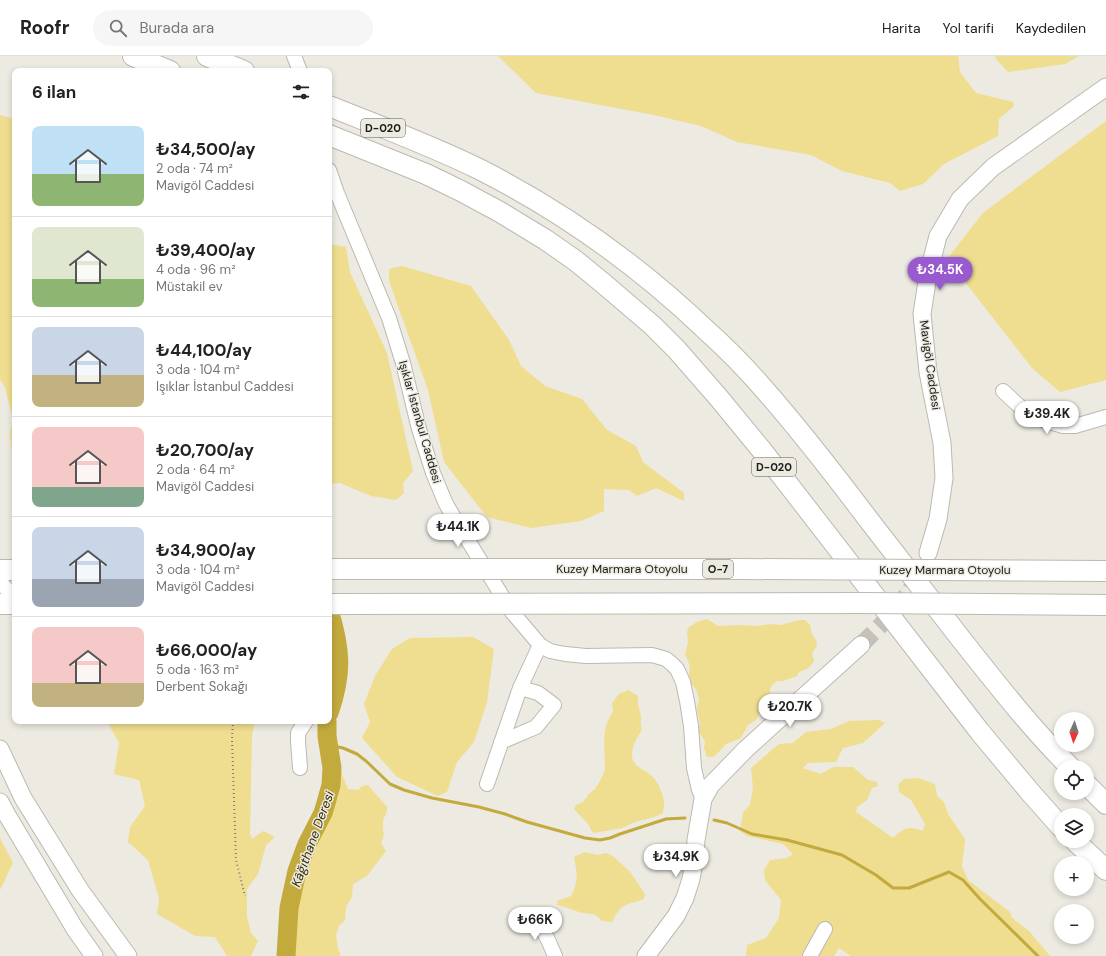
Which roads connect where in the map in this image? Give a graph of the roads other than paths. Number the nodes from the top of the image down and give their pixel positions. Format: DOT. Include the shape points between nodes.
graph roads {
  1 [pos="133,56"];
  2 [pos="207,56"];
  3 [pos="294,56"];
  4 [pos="163,68"];
  5 [pos="237,68"];
  6 [pos="299,68"];
  7 [pos="1106,86"];
  8 [pos="332,107"];
  9 [pos="332,136"];
  10 [pos="332,179"];
  11 [pos="1003,391"];
  12 [pos="1106,417"];
  13 [pos="928,553"];
  14 [pos="332,569"];
  15 [pos="0,570"];
  16 [pos="12,570"];
  17 [pos="1106,571"];
  18 [pos="0,577"];
  19 [pos="12,594"];
  20 [pos="0,604"];
  21 [pos="12,604"];
  22 [pos="332,604"];
  23 [pos="1106,605"];
  24 [pos="540,645"];
  25 [pos="861,645"];
  26 [pos="520,688"];
  27 [pos="304,724"];
  28 [pos="501,742"];
  29 [pos="0,749"];
  30 [pos="1064,760"];
  31 [pos="300,768"];
  32 [pos="487,784"];
  33 [pos="1094,791"];
  34 [pos="703,799"];
  35 [pos="0,802"];
  36 [pos="1106,804"];
  37 [pos="1054,818"];
  38 [pos="1082,848"];
  39 [pos="1106,870"];
  40 [pos="533,915"];
  41 [pos="825,929"];
  42 [pos="94,956"];
  43 [pos="128,956"];
  44 [pos="555,956"];
  45 [pos="646,956"];
  46 [pos="810,956"];
  1 -- 4 [label="highway"];
  2 -- 5 [label="highway"];
  3 -- 6 [label="street"];
  7 -- 13 [label="main road, Mavigöl Caddesi" via="993,167 960,199 938,236 928,274 922,314 928,372 942,443 944,478 938,520"];
  8 -- 30 [label="highway, D-020" via="437,150 519,190 600,242 658,286 721,343 763,388 819,455 993,679"];
  9 -- 37 [label="highway, D-020" via="426,174 500,212 576,261 652,325 677,350 741,425 980,732"];
  10 -- 24 [label="street, Işıklar İstanbul Caddesi" via="389,318 433,473 446,504 512,612"];
  11 -- 12 [label="street" via="1030,416 1063,426 1075,426"];
  14 -- 17 [label="highway, Kuzey Marmara Otoyolu / O-7, bridge"];
  15 -- 16 [label="highway"];
  18 -- 19 [label="street" via="3,586"];
  20 -- 21 [label="highway"];
  22 -- 23 [label="highway, bridge"];
  24 -- 26 [label="street"];
  24 -- 34 [label="street, Işıklar İstanbul Caddesi" via="550,651 586,656 652,655 666,659 672,664 683,682 691,726 694,768"];
  25 -- 34 [label="main road" via="746,749 711,785"];
  26 -- 28 [label="street"];
  26 -- 28 [label="street" via="538,693 554,705 536,727"];
  27 -- 31 [label="street" via="298,733"];
  28 -- 32 [label="street"];
  29 -- 43 [label="main road" via="23,798 76,884"];
  33 -- 36 [label="highway"];
  34 -- 45 [label="main road" via="696,840 696,857 685,898 676,916"];
  35 -- 42 [label="main road" via="75,929"];
  38 -- 39 [label="highway"];
  40 -- 44 [label="street" via="545,932"];
  41 -- 46 [label="street"];
}
